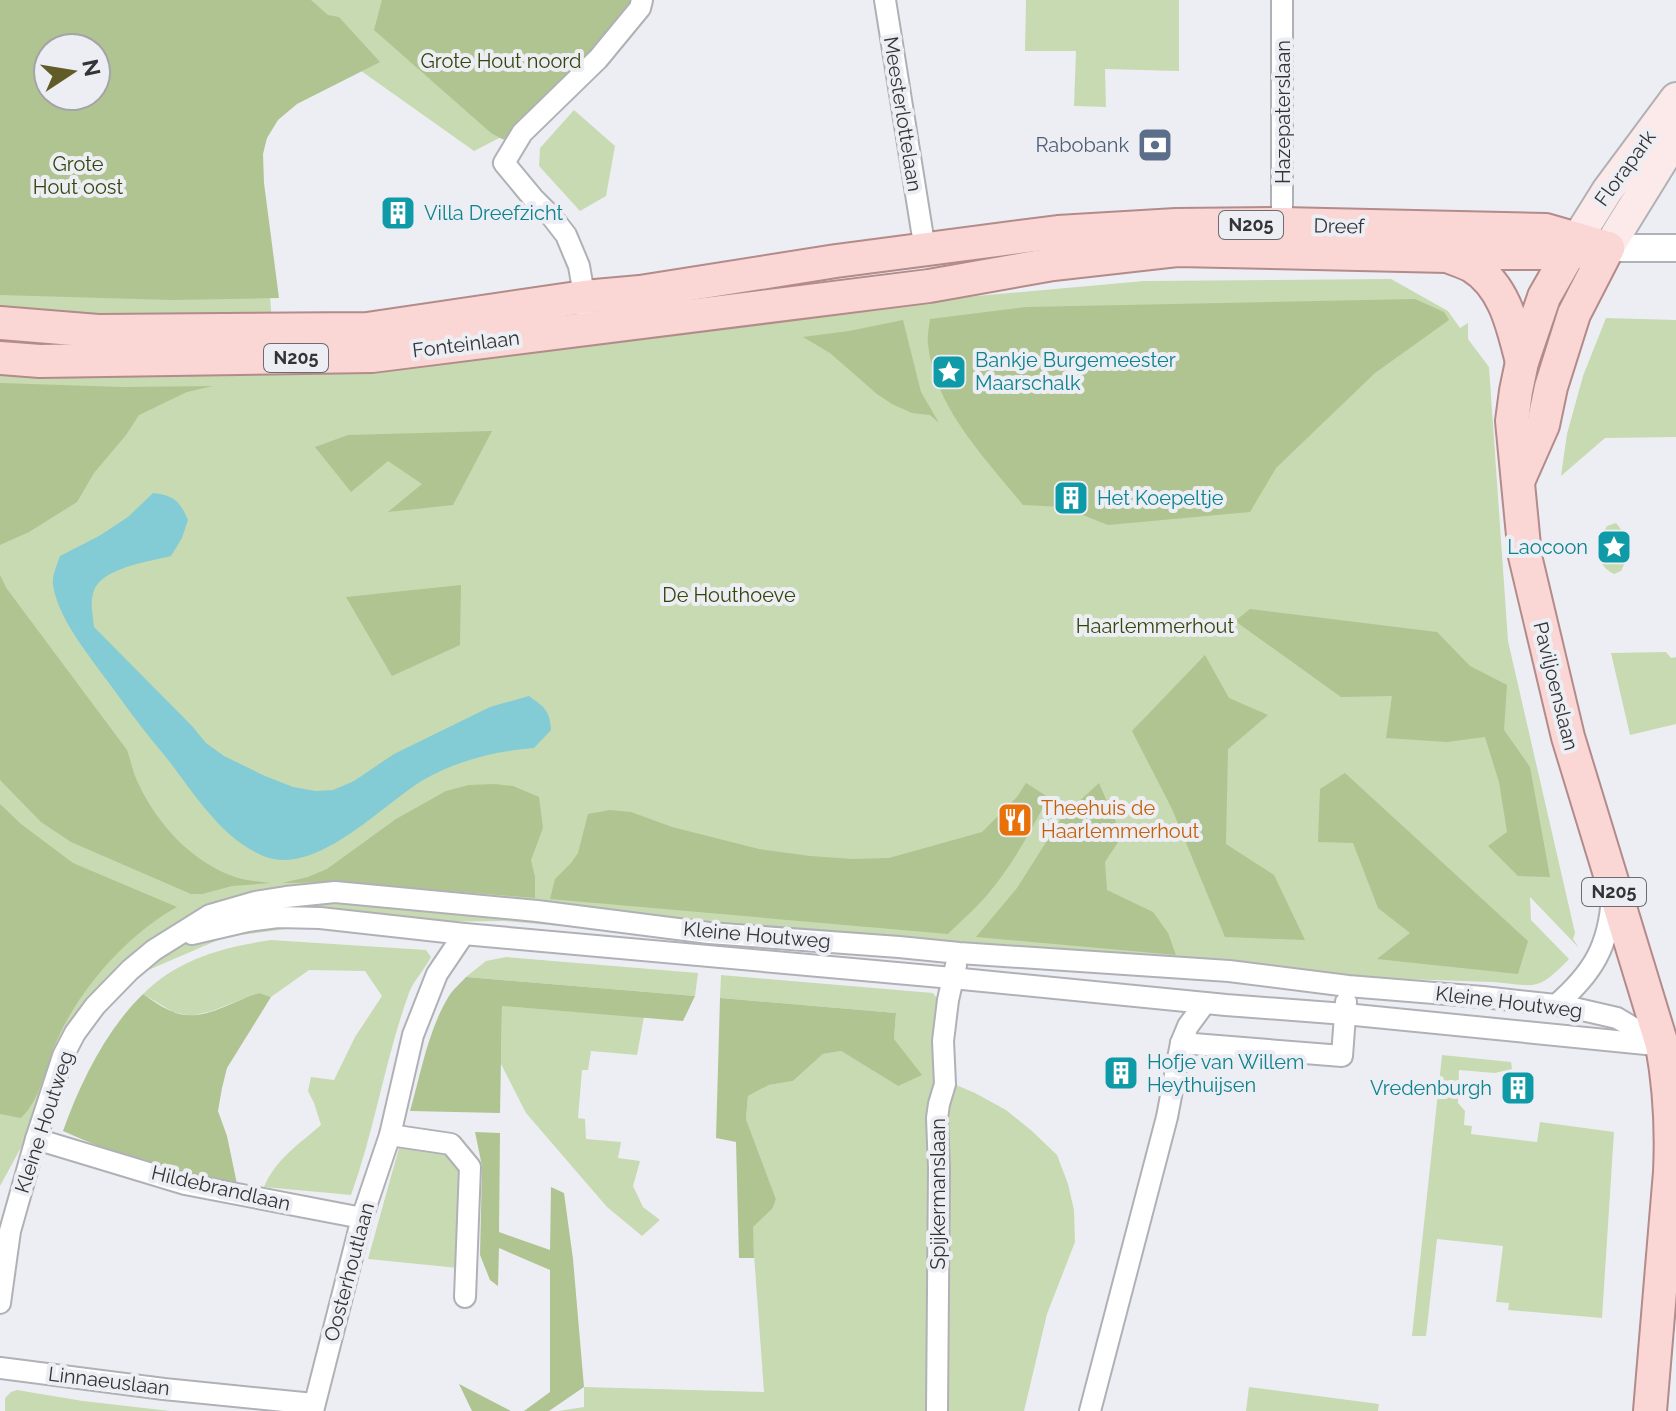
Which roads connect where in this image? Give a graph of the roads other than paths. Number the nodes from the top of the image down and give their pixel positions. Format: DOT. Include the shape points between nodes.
graph roads {
  1 [pos="642,0"];
  2 [pos="885,0"];
  3 [pos="1282,0"];
  4 [pos="1676,98"];
  5 [pos="1676,138"];
  6 [pos="1282,224"];
  7 [pos="923,239"];
  8 [pos="1572,246"];
  9 [pos="1608,248"];
  10 [pos="1676,248"];
  11 [pos="1447,256"];
  12 [pos="929,286"];
  13 [pos="587,313"];
  14 [pos="0,323"];
  15 [pos="0,358"];
  16 [pos="1522,362"];
  17 [pos="1519,480"];
  18 [pos="1613,889"];
  19 [pos="464,934"];
  20 [pos="176,937"];
  21 [pos="959,953"];
  22 [pos="952,978"];
  23 [pos="1348,986"];
  24 [pos="1205,1003"];
  25 [pos="1556,1005"];
  26 [pos="1345,1014"];
  27 [pos="1181,1043"];
  28 [pos="1669,1046"];
  29 [pos="390,1135"];
  30 [pos="36,1139"];
  31 [pos="362,1218"];
  32 [pos="465,1297"];
  33 [pos="0,1303"];
  34 [pos="0,1368"];
  35 [pos="314,1408"];
  36 [pos="937,1411"];
  37 [pos="1090,1411"];
  38 [pos="1650,1411"];
  1 -- 13 [label="street" via="598,59 522,133 504,163 566,235 579,266"];
  2 -- 7 [label="street, Meesterlottelaan"];
  3 -- 6 [label="street, Hazepaterslaan"];
  4 -- 8 [label="main road, Florapark"];
  5 -- 9 [label="main road, Florapark"];
  6 -- 7 [label="main road, Dreef / N205"];
  6 -- 8 [label="main road, Dreef / N205" via="1546,230"];
  7 -- 13 [label="main road, Fonteinlaan / N205" via="836,261 640,292"];
  8 -- 9 [label="main road, Dreef / N205"];
  8 -- 11 [label="main road, Dreef / N205"];
  8 -- 16 [label="main road, Paviljoenslaan / N205" via="1544,297"];
  9 -- 10 [label="street, Dreef"];
  9 -- 17 [label="main road, Paviljoenslaan / N205" via="1574,314 1543,425"];
  11 -- 12 [label="main road, Dreef / N205" via="1177,250"];
  11 -- 16 [label="main road, Dreef / N205" via="1471,265 1501,297"];
  12 -- 13 [label="main road, Fonteinlaan / N205"];
  13 -- 14 [label="main road, Fonteinlaan / N205" via="367,329 98,331"];
  13 -- 15 [label="main road, Fonteinlaan / N205" via="372,356"];
  16 -- 17 [label="main road, Paviljoenslaan / N205" via="1512,421"];
  17 -- 18 [label="main road, Paviljoenslaan / N205" via="1525,556 1568,737"];
  18 -- 25 [label="street, Paviljoenslaan" via="1595,962"];
  18 -- 28 [label="main road, Paviljoenslaan / N205"];
  19 -- 20 [label="street, Kleine Houtweg" via="297,917 248,921"];
  19 -- 22 [label="street, Kleine Houtweg"];
  19 -- 29 [label="street, Oosterhoutlaan" via="437,974 413,1035"];
  20 -- 21 [label="street, Kleine Houtweg" via="210,915 255,902 335,892 709,933"];
  20 -- 30 [label="street, Kleine Houtweg" via="130,970 75,1033"];
  21 -- 22 [label="street, Spijkermanslaan"];
  21 -- 23 [label="street, Kleine Houtweg" via="1229,971"];
  22 -- 24 [label="street, Kleine Houtweg"];
  22 -- 36 [label="street, Spijkermanslaan" via="943,1041 945,1084 937,1118"];
  23 -- 25 [label="street, Kleine Houtweg"];
  23 -- 26 [label="street"];
  24 -- 26 [label="street, Kleine Houtweg"];
  24 -- 27 [label="street"];
  25 -- 28 [label="street, Kleine Houtweg" via="1617,1018"];
  26 -- 27 [label="street" via="1342,1056"];
  26 -- 28 [label="street, Kleine Houtweg"];
  27 -- 37 [label="street" via="1167,1117"];
  28 -- 38 [label="main road, N205" via="1671,1139"];
  29 -- 31 [label="street, Oosterhoutlaan"];
  29 -- 32 [label="street" via="451,1144 470,1167"];
  30 -- 31 [label="street, Hildebrandlaan" via="185,1184"];
  30 -- 33 [label="street, Kleine Houtweg" via="10,1231"];
  31 -- 35 [label="street, Oosterhoutlaan"];
  34 -- 35 [label="street, Linnaeuslaan"];
}
